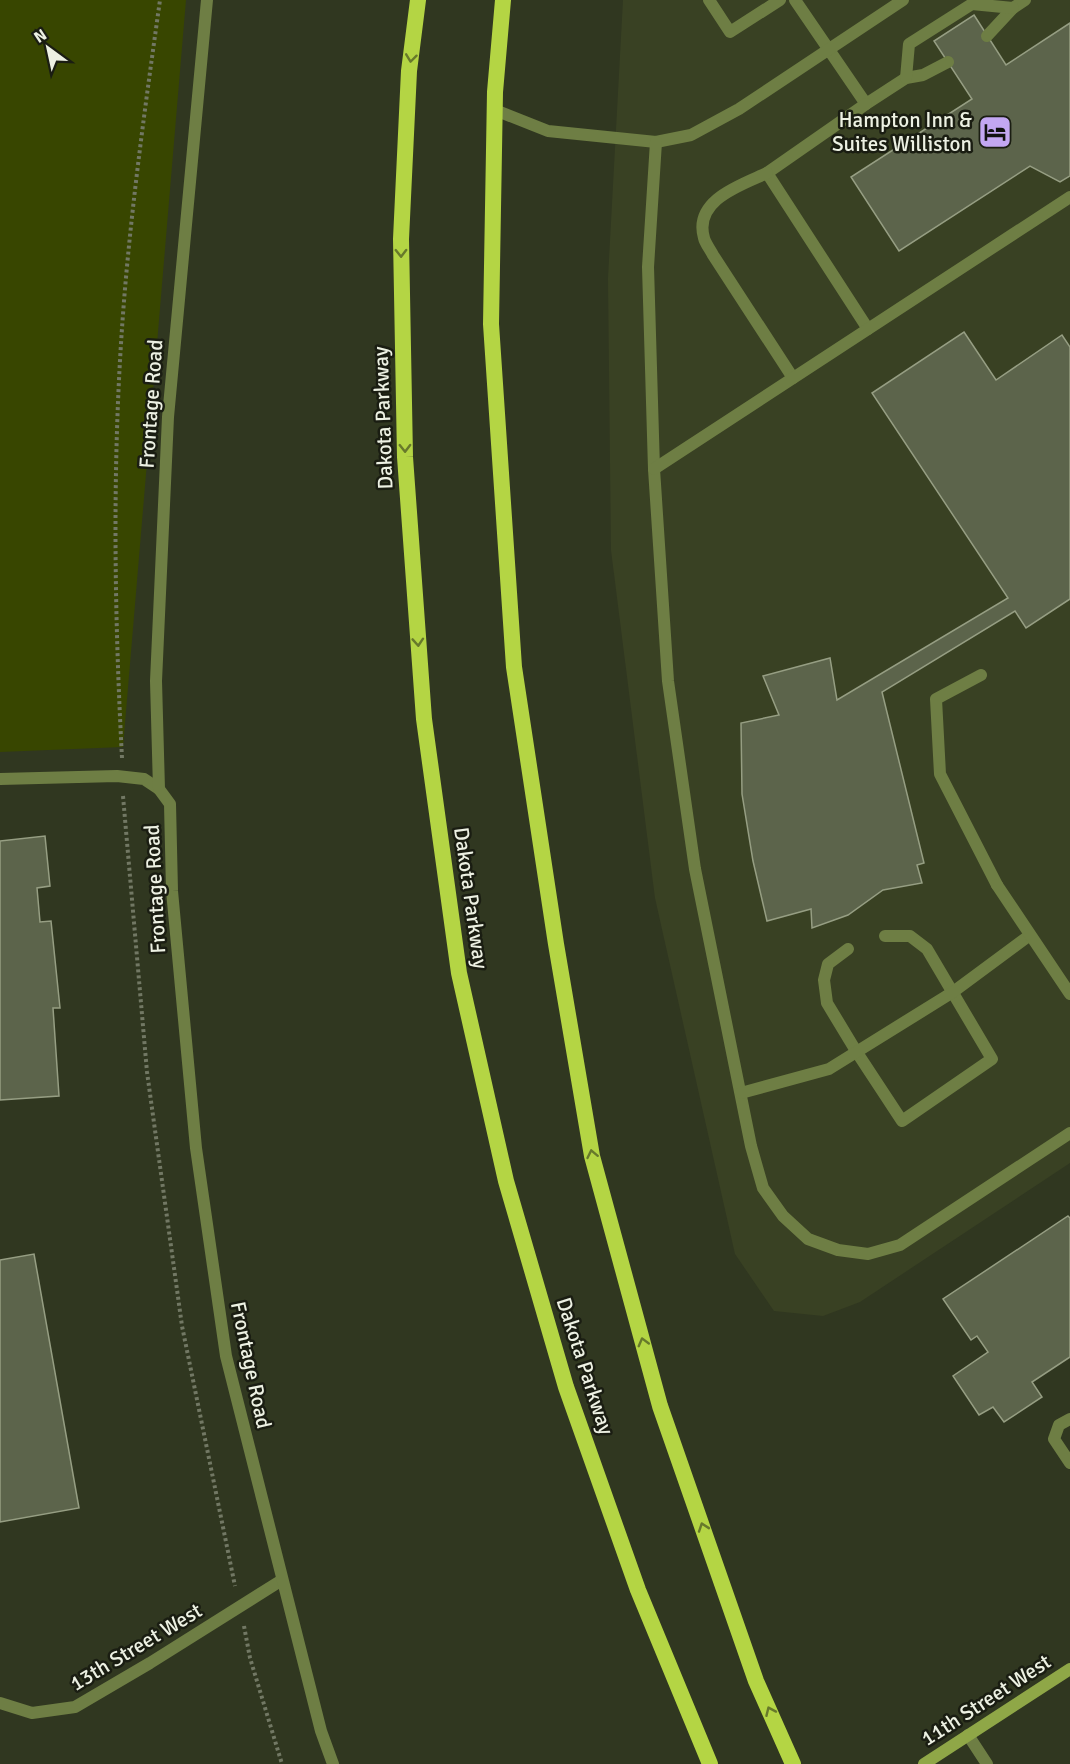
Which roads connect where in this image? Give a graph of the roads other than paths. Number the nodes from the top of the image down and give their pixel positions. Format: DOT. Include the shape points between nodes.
graph roads {
  1 [pos="207,0"];
  2 [pos="418,0"];
  3 [pos="503,0"];
  4 [pos="709,0"];
  5 [pos="780,0"];
  6 [pos="795,0"];
  7 [pos="903,0"];
  8 [pos="1025,0"];
  9 [pos="1013,8"];
  10 [pos="987,36"];
  11 [pos="829,49"];
  12 [pos="948,62"];
  13 [pos="906,78"];
  14 [pos="866,104"];
  15 [pos="495,110"];
  16 [pos="656,142"];
  17 [pos="767,173"];
  18 [pos="1070,197"];
  19 [pos="868,328"];
  20 [pos="793,378"];
  21 [pos="654,469"];
  22 [pos="981,675"];
  23 [pos="0,779"];
  24 [pos="159,789"];
  25 [pos="1030,935"];
  26 [pos="885,936"];
  27 [pos="848,949"];
  28 [pos="953,992"];
  29 [pos="1070,994"];
  30 [pos="856,1051"];
  31 [pos="741,1093"];
  32 [pos="1070,1133"];
  33 [pos="1070,1419"];
  34 [pos="1070,1463"];
  35 [pos="282,1580"];
  36 [pos="1070,1669"];
  37 [pos="0,1703"];
  38 [pos="968,1735"];
  39 [pos="333,1764"];
  40 [pos="710,1764"];
  41 [pos="793,1764"];
  42 [pos="924,1764"];
  43 [pos="987,1764"];
  1 -- 24 [label="street, Frontage Road" via="168,417 156,681"];
  2 -- 40 [label="highway, Dakota Parkway, one-way" via="409,71 401,239 405,457 424,719 459,973 506,1180 566,1387 638,1590"];
  3 -- 15 [label="highway"];
  4 -- 5 [label="street" via="730,32"];
  6 -- 11 [label="street"];
  7 -- 11 [label="street"];
  8 -- 9 [label="street"];
  9 -- 10 [label="street"];
  9 -- 13 [label="street" via="972,4 909,44"];
  11 -- 14 [label="street"];
  11 -- 16 [label="street" via="739,109 691,135"];
  12 -- 13 [label="street" via="923,75"];
  13 -- 14 [label="street"];
  14 -- 17 [label="street"];
  15 -- 16 [label="street" via="548,131"];
  41 -- 15 [label="highway, one-way" via="756,1681 660,1406 592,1156 514,667 491,324"];
  16 -- 21 [label="street" via="648,267"];
  17 -- 19 [label="street"];
  17 -- 20 [label="street" via="711,203 703,217 704,237"];
  18 -- 19 [label="street"];
  19 -- 20 [label="street"];
  20 -- 21 [label="street"];
  21 -- 31 [label="street" via="668,681 691,846"];
  22 -- 25 [label="street" via="936,699 940,774 997,885"];
  23 -- 24 [label="street" via="117,776 144,779"];
  24 -- 35 [label="street, Frontage Road" via="170,804 172,891 196,1148 226,1356"];
  25 -- 28 [label="street"];
  25 -- 29 [label="street"];
  26 -- 28 [label="street" via="910,936 927,949"];
  27 -- 30 [label="street" via="828,964 824,980 827,1003"];
  28 -- 30 [label="street"];
  28 -- 30 [label="street" via="992,1059 902,1121"];
  30 -- 31 [label="street" via="829,1069"];
  31 -- 32 [label="street" via="763,1188 783,1216 808,1239 838,1250 868,1254 900,1245"];
  33 -- 34 [label="street" via="1059,1425 1054,1439"];
  35 -- 37 [label="street, 13th Street West" via="75,1707 32,1713"];
  35 -- 39 [label="street, Frontage Road"];
  36 -- 38 [label="main road, 11th Street West"];
  38 -- 42 [label="main road, 11th Street West"];
  38 -- 43 [label="street"];
}
